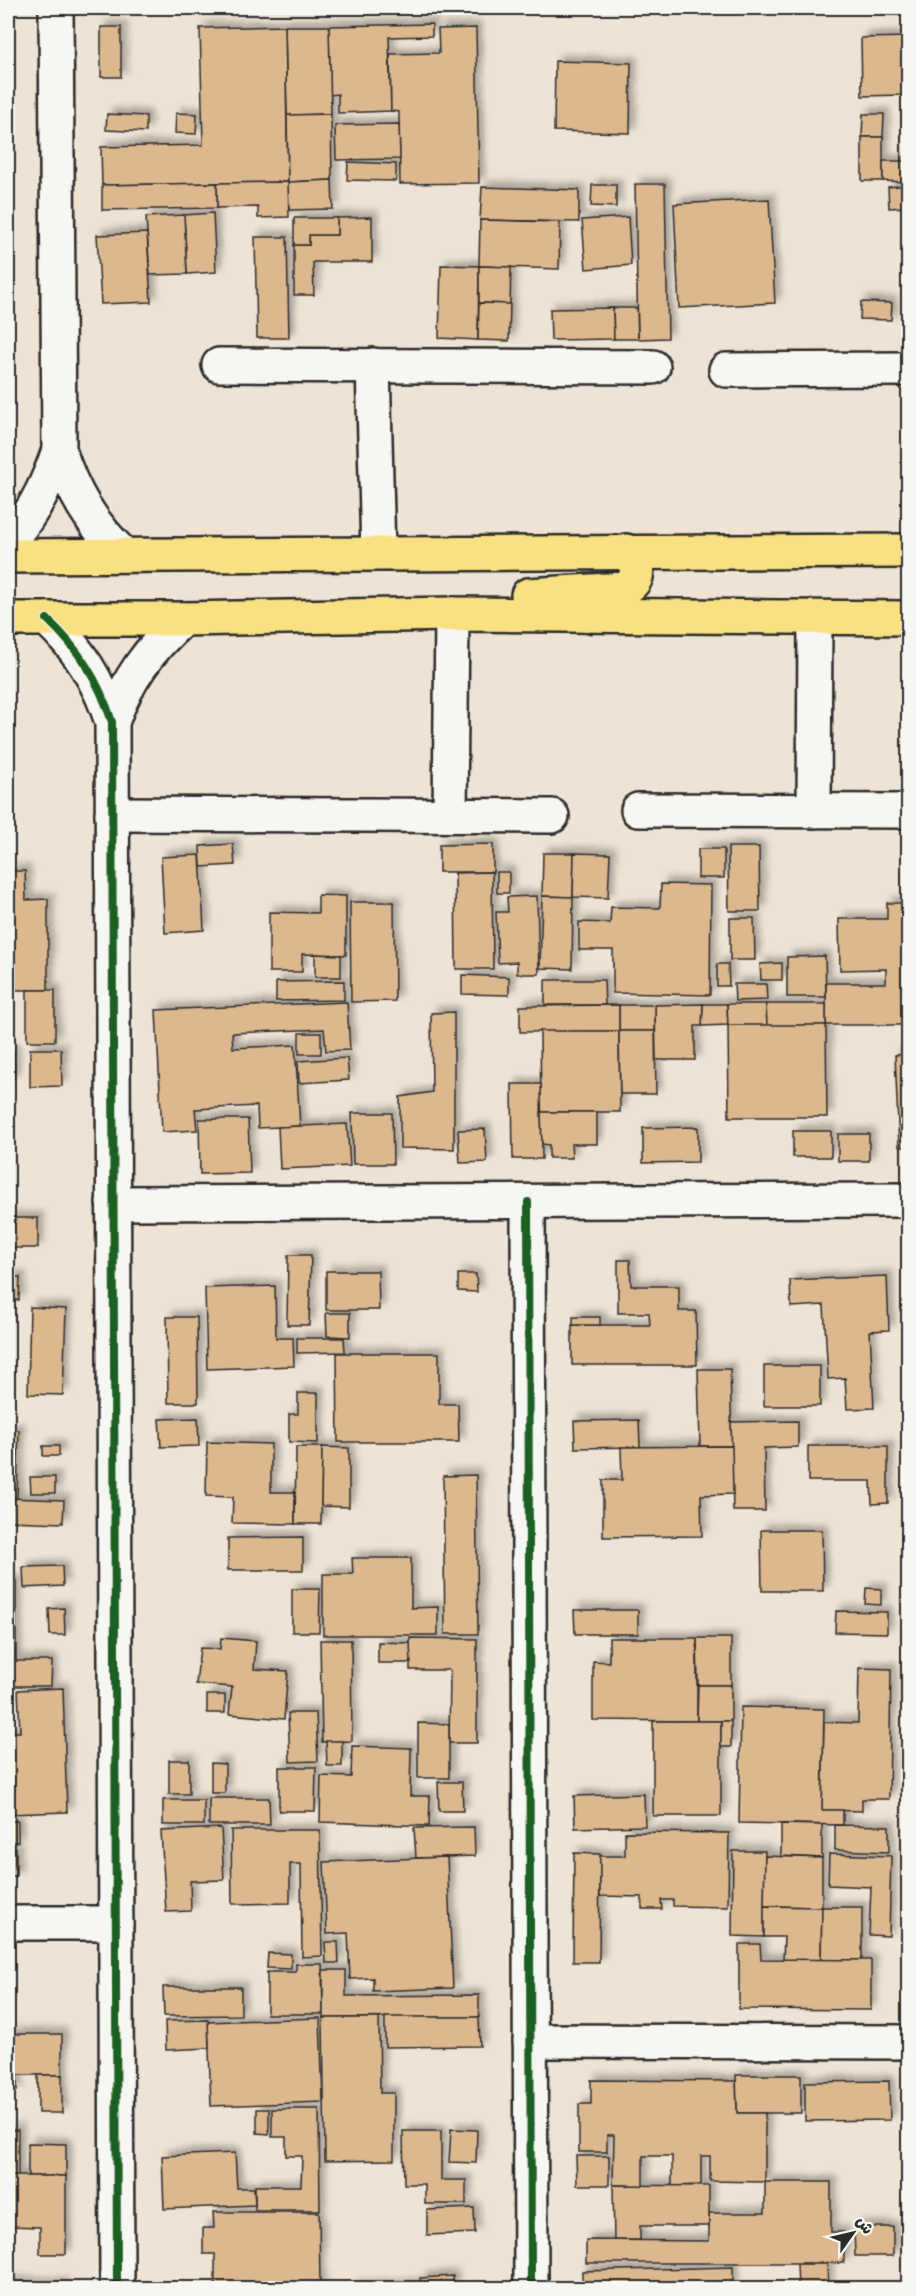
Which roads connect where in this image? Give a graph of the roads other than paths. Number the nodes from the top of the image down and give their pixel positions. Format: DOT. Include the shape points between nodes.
graph roads {
  1 [pos="56,8"];
  2 [pos="219,364"];
  3 [pos="373,365"];
  4 [pos="653,367"];
  5 [pos="909,369"];
  6 [pos="726,370"];
  7 [pos="59,450"];
  8 [pos="8,541"];
  9 [pos="626,551"];
  10 [pos="909,551"];
  11 [pos="378,553"];
  12 [pos="123,554"];
  13 [pos="8,556"];
  14 [pos="452,614"];
  15 [pos="815,618"];
  16 [pos="909,618"];
  17 [pos="8,619"];
  18 [pos="47,619"];
  19 [pos="183,619"];
  20 [pos="111,722"];
  21 [pos="638,810"];
  22 [pos="814,810"];
  23 [pos="909,811"];
  24 [pos="112,814"];
  25 [pos="450,815"];
  26 [pos="552,816"];
  27 [pos="909,1200"];
  28 [pos="528,1202"];
  29 [pos="113,1203"];
  30 [pos="8,1923"];
  31 [pos="116,1923"];
  32 [pos="530,2042"];
  33 [pos="909,2042"];
  34 [pos="117,2289"];
  35 [pos="531,2289"];
  1 -- 7 [label="street"];
  2 -- 3 [label="street"];
  3 -- 4 [label="street"];
  3 -- 11 [label="street"];
  5 -- 6 [label="street"];
  7 -- 8 [label="street" via="49,480"];
  7 -- 12 [label="street" via="76,496 105,537"];
  9 -- 10 [label="main road"];
  9 -- 11 [label="main road"];
  9 -- 14 [label="main road" via="638,571 631,585 624,589 493,597"];
  11 -- 12 [label="main road"];
  12 -- 13 [label="main road"];
  14 -- 15 [label="main road"];
  14 -- 19 [label="main road"];
  14 -- 25 [label="street"];
  15 -- 16 [label="main road"];
  15 -- 22 [label="street"];
  17 -- 18 [label="main road"];
  18 -- 19 [label="main road"];
  18 -- 20 [label="street" via="81,655 105,699"];
  19 -- 20 [label="street" via="142,662 120,698"];
  20 -- 24 [label="street"];
  21 -- 22 [label="street"];
  22 -- 23 [label="street"];
  24 -- 25 [label="street"];
  24 -- 29 [label="street"];
  25 -- 26 [label="street"];
  27 -- 28 [label="street"];
  28 -- 29 [label="street"];
  28 -- 32 [label="street"];
  29 -- 31 [label="street"];
  30 -- 31 [label="street"];
  31 -- 34 [label="street"];
  32 -- 33 [label="street"];
  32 -- 35 [label="street"];
}
